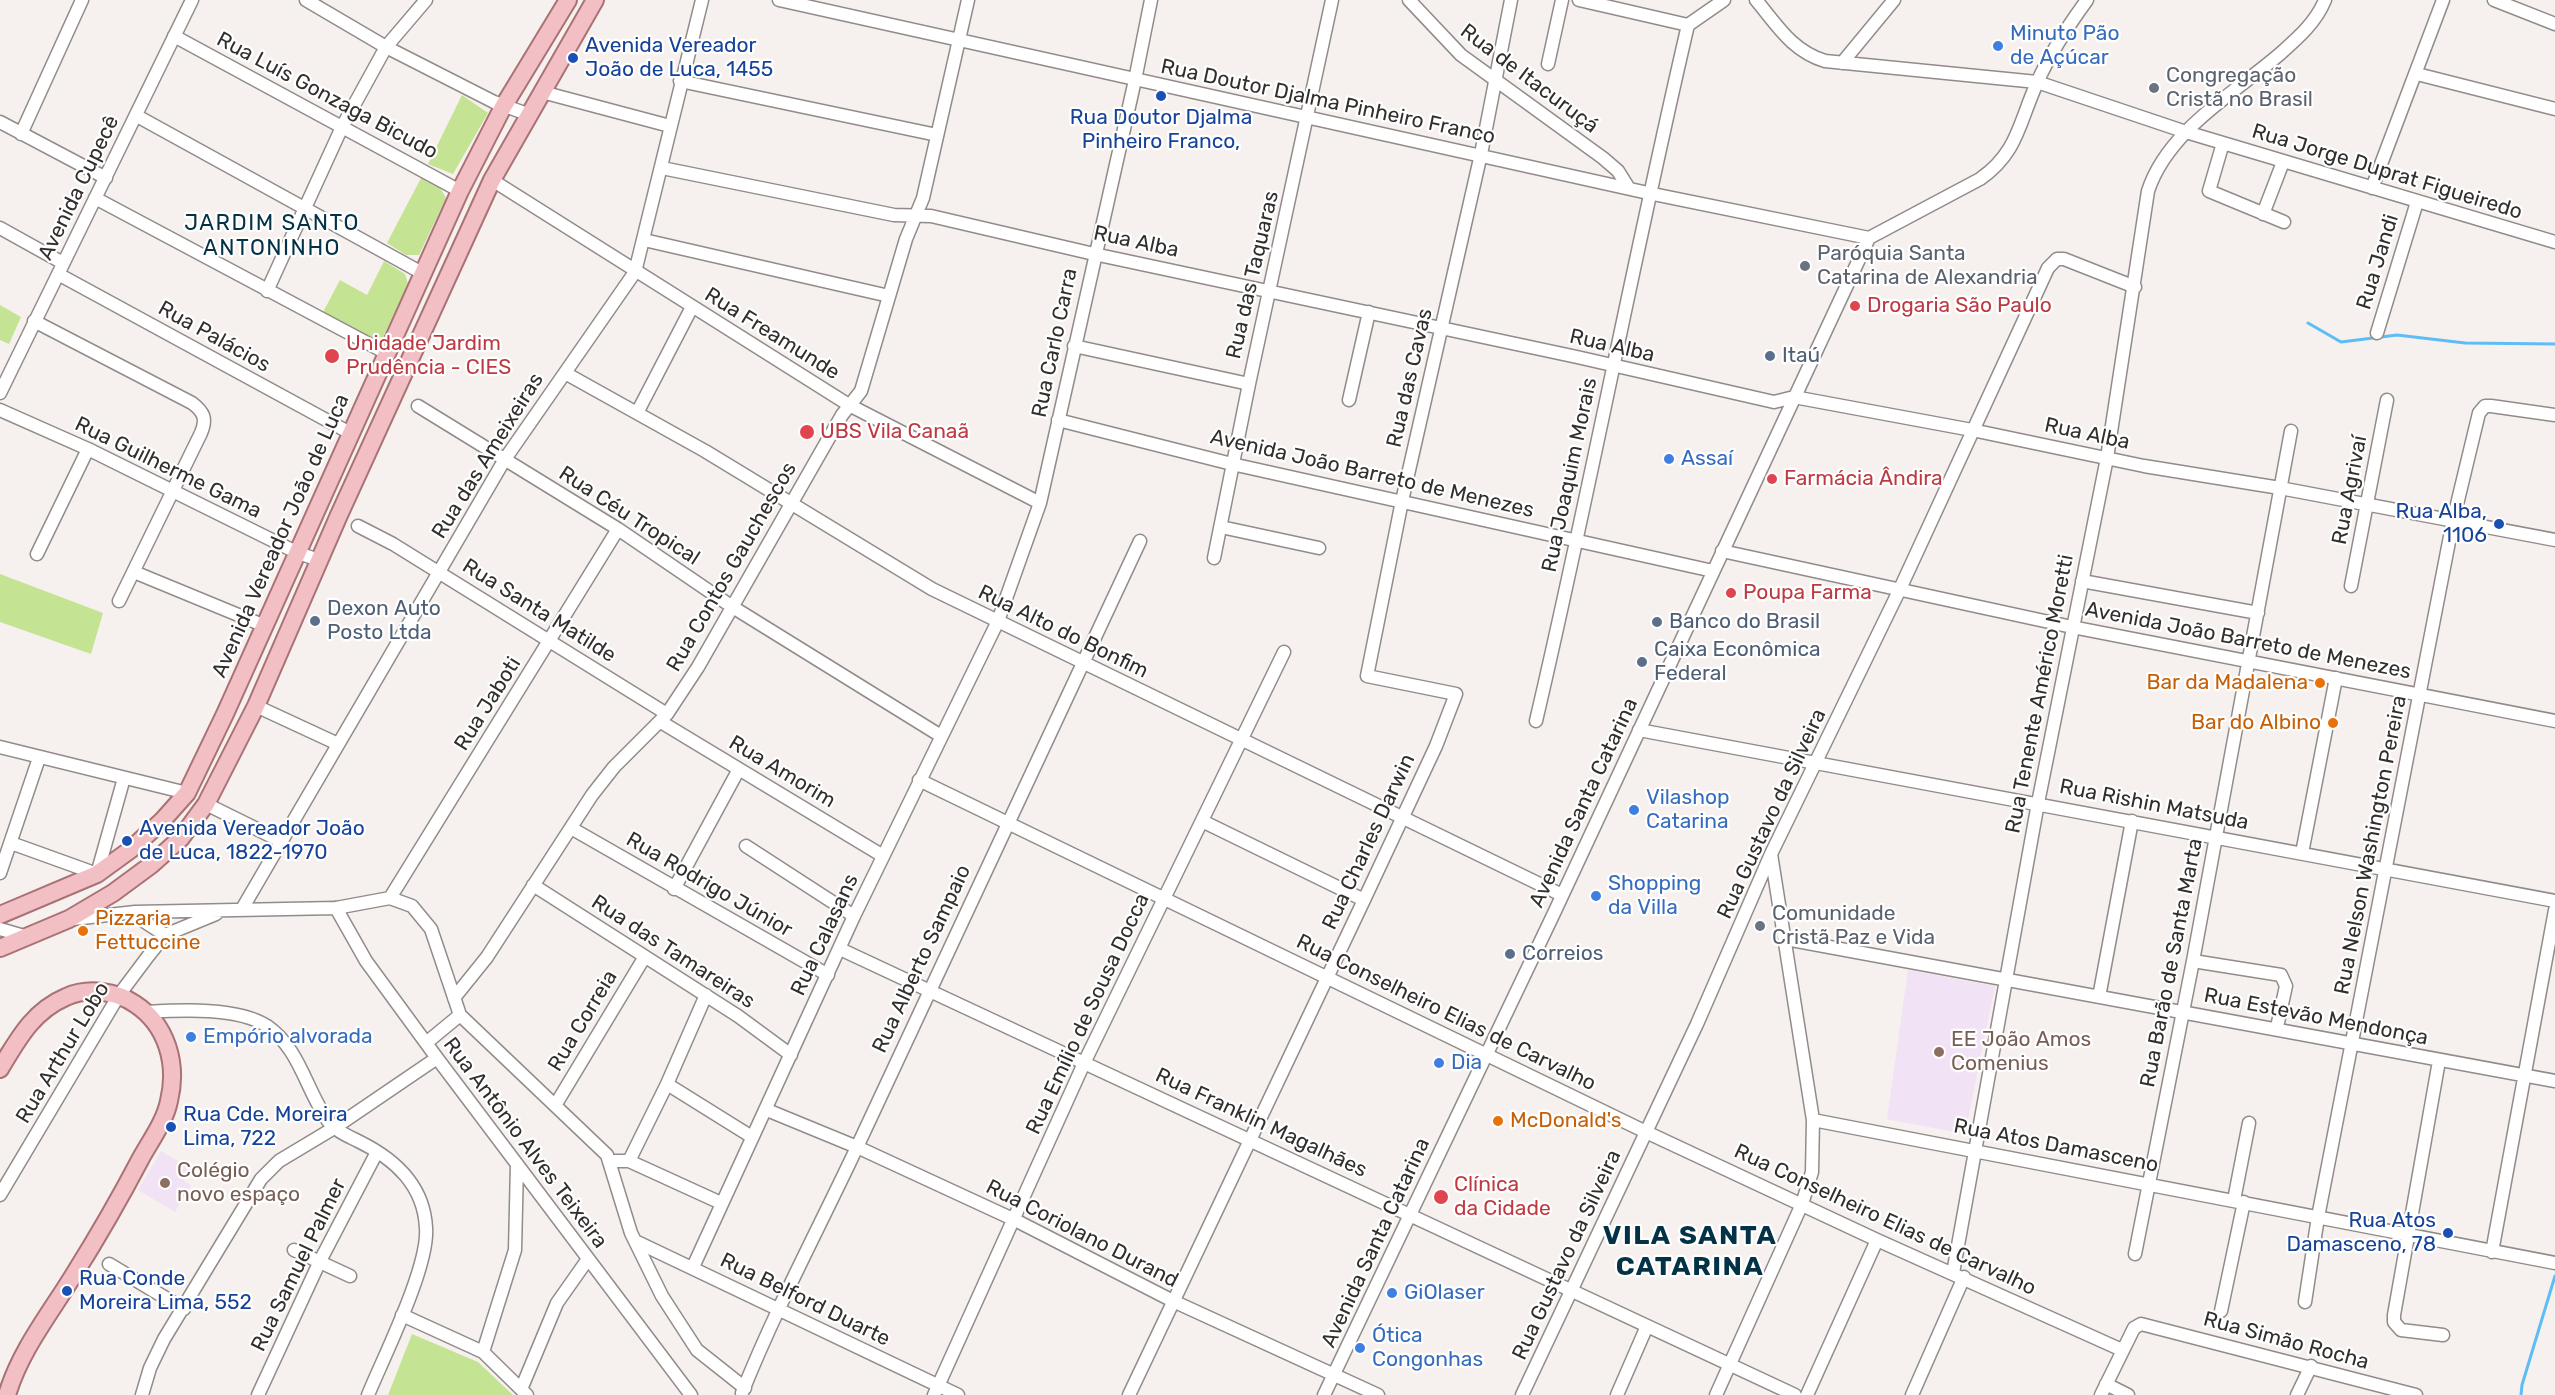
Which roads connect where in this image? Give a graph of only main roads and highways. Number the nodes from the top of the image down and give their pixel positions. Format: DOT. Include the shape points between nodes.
graph roads {
  1 [pos="568,0"];
  2 [pos="595,0"];
  3 [pos="1,918"];
  4 [pos="0,948"];
  5 [pos="1,1066"];
  6 [pos="7,1395"];
  1 -- 3 [label="main road, Avenida Vereador João de Luca" via="503,107 460,190 187,793 162,821 93,876"];
  2 -- 4 [label="main road" via="492,180 256,706 206,804 181,838 152,865 101,901"];
  5 -- 6 [label="main road" via="27,1025 54,1002 87,992 119,995 147,1012 160,1028 170,1056 171,1089 164,1114 74,1275 27,1347"];
}
